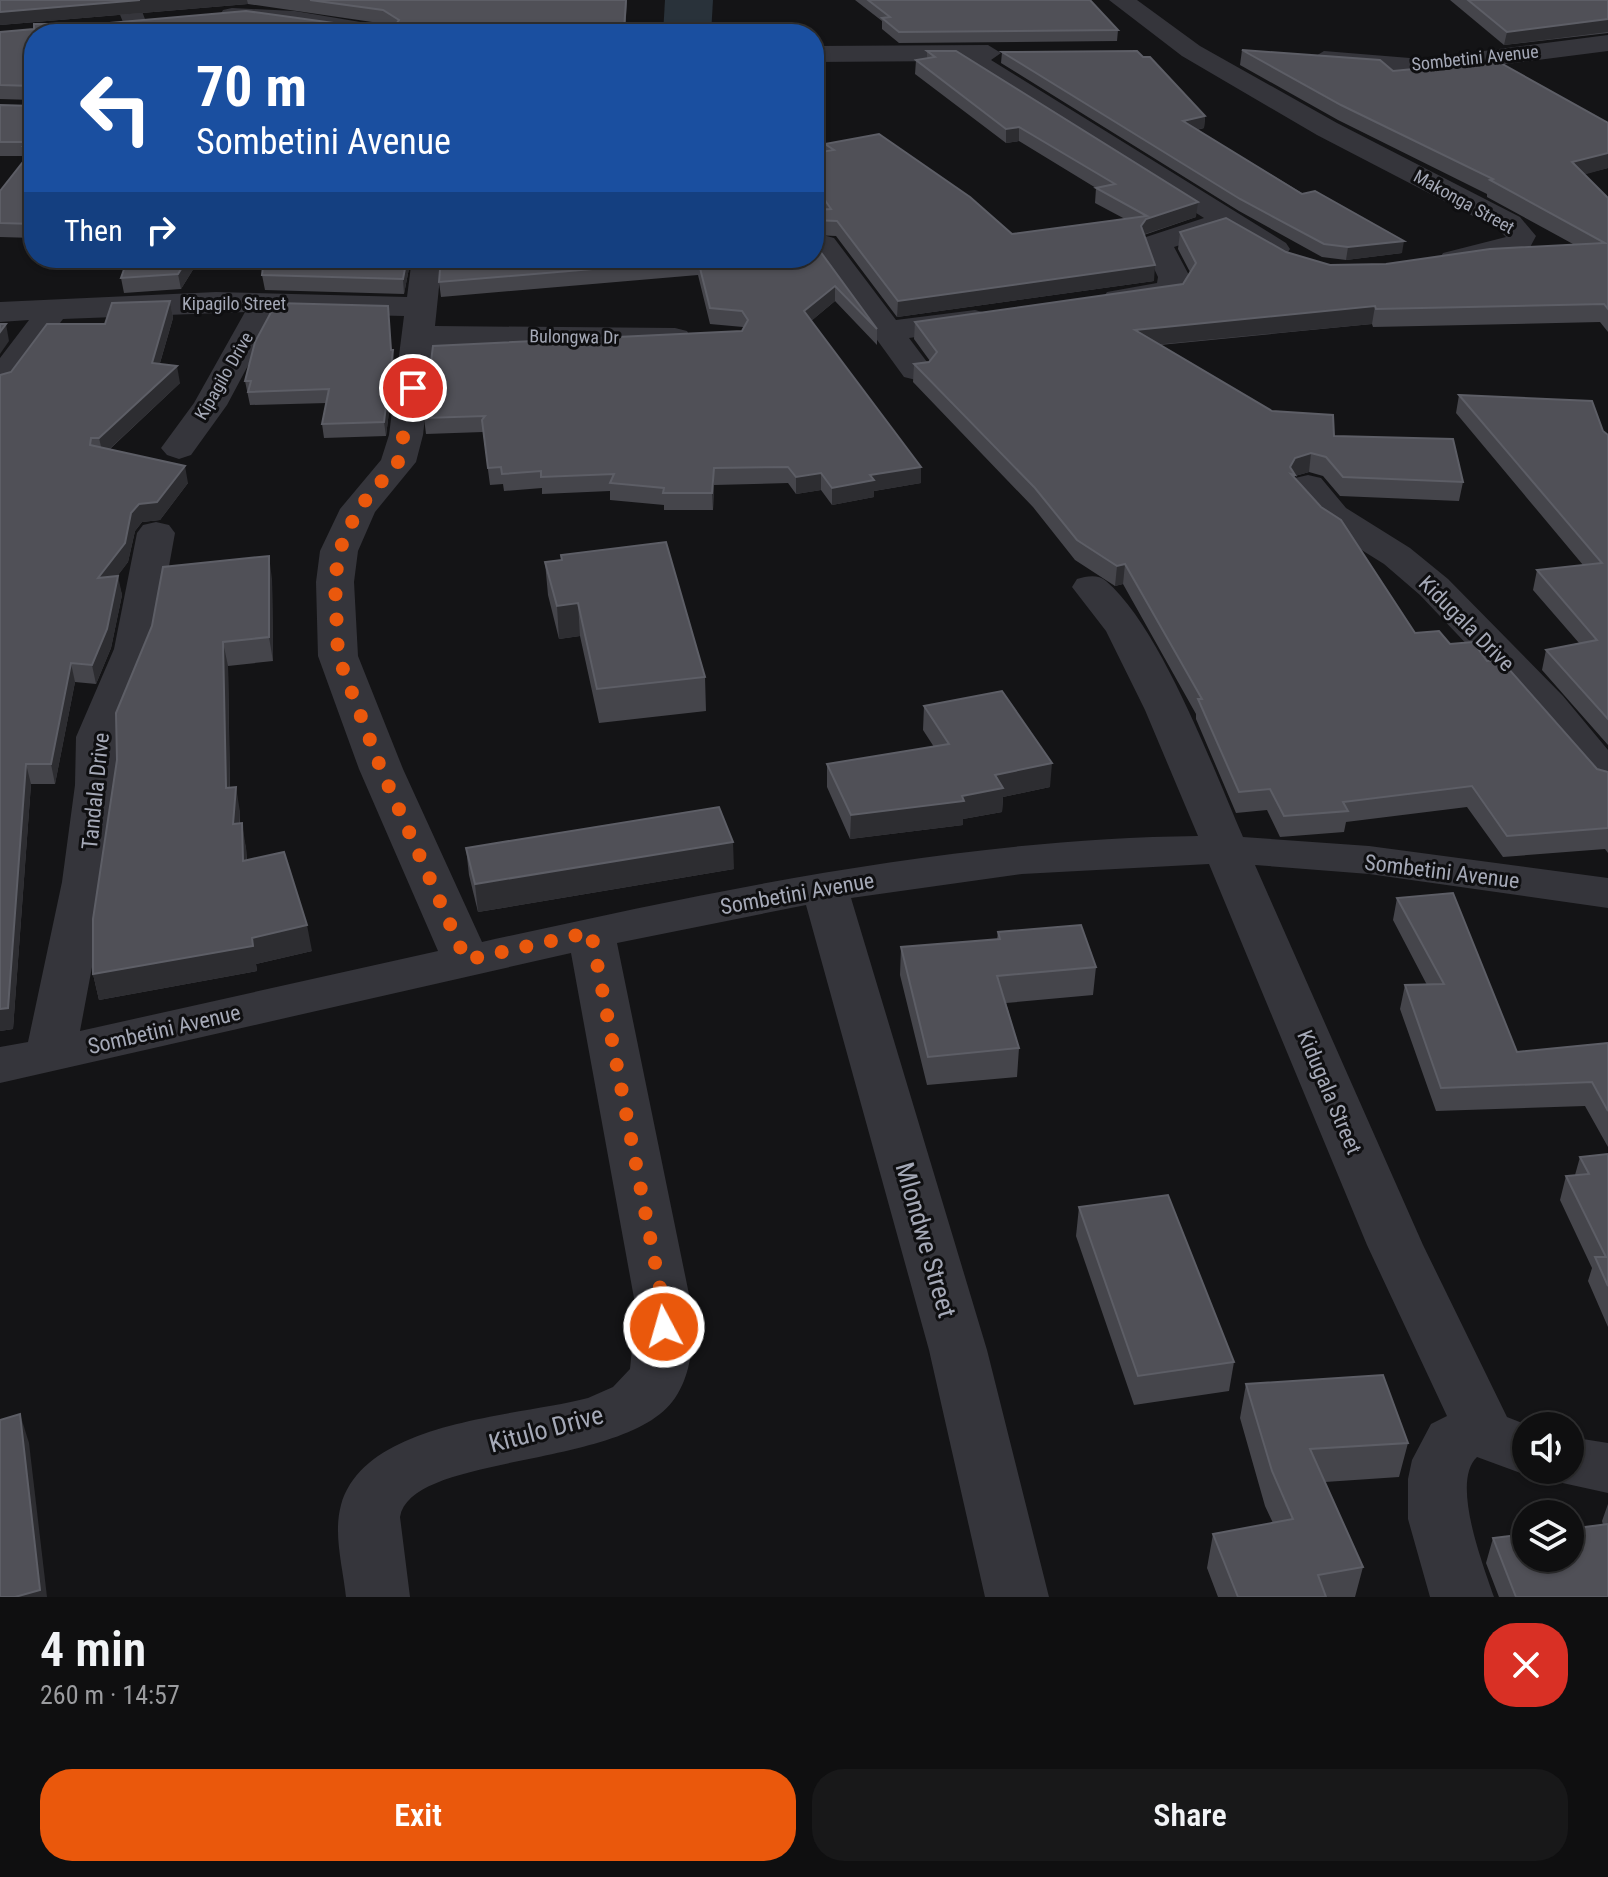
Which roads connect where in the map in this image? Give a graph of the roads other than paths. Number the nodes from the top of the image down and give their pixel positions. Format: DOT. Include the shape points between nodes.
graph roads {
  1 [pos="1121,0"];
  2 [pos="262,7"];
  3 [pos="130,11"];
  4 [pos="213,16"];
  5 [pos="165,20"];
  6 [pos="106,24"];
  7 [pos="339,24"];
  8 [pos="1608,43"];
  9 [pos="1191,51"];
  10 [pos="1146,52"];
  11 [pos="1010,53"];
  12 [pos="1238,53"];
  13 [pos="824,54"];
  14 [pos="963,54"];
  15 [pos="1300,56"];
  16 [pos="1227,220"];
  17 [pos="824,245"];
  18 [pos="1300,263"];
  19 [pos="1422,263"];
  20 [pos="426,268"];
  21 [pos="266,303"];
  22 [pos="1088,304"];
  23 [pos="0,312"];
  24 [pos="52,312"];
  25 [pos="1012,314"];
  26 [pos="419,321"];
  27 [pos="886,331"];
  28 [pos="701,337"];
  29 [pos="916,370"];
  30 [pos="0,380"];
  31 [pos="179,448"];
  32 [pos="1308,486"];
  33 [pos="156,533"];
  34 [pos="1091,587"];
  35 [pos="1608,778"];
  36 [pos="1226,850"];
  37 [pos="824,886"];
  38 [pos="1608,893"];
  39 [pos="591,932"];
  40 [pos="466,960"];
  41 [pos="51,1054"];
  42 [pos="0,1065"];
  43 [pos="1501,1440"];
  44 [pos="1584,1464"];
  45 [pos="1608,1468"];
  46 [pos="378,1597"];
  47 [pos="1017,1597"];
  48 [pos="1462,1597"];
  1 -- 9 [label="street"];
  2 -- 4 [label="street"];
  2 -- 7 [label="street"];
  3 -- 5 [label="street"];
  3 -- 6 [label="street"];
  8 -- 15 [label="street, Sombetini Avenue" via="1422,67"];
  9 -- 10 [label="street"];
  9 -- 12 [label="street"];
  9 -- 19 [label="street, Makonga Street" via="1509,223 1521,236 1516,247"];
  11 -- 14 [label="street"];
  13 -- 14 [label="street"];
  14 -- 16 [label="street"];
  16 -- 18 [label="street"];
  16 -- 22 [label="street" via="1157,243 1175,281 1170,291"];
  17 -- 27 [label="street"];
  20 -- 26 [label="street"];
  21 -- 24 [label="street, Kipagilo Street"];
  21 -- 26 [label="street, Kipagilo Street"];
  21 -- 31 [label="street, Kipagilo Drive" via="210,405"];
  23 -- 24 [label="street, Kipagilo Street"];
  24 -- 30 [label="street"];
  25 -- 27 [label="street"];
  26 -- 28 [label="street, Bulongwa Dr"];
  26 -- 40 [label="street" via="411,413 398,462 358,509 339,551 335,621 338,656 381,769"];
  27 -- 29 [label="street"];
  32 -- 35 [label="street, Kidugala Drive" via="1333,516 1397,556 1434,587 1548,705"];
  33 -- 41 [label="street, Tandala Drive" via="134,649 97,737 85,882"];
  34 -- 36 [label="street, Kidugala Street" via="1124,628"];
  36 -- 37 [label="street, Sombetini Avenue" via="1095,855"];
  36 -- 38 [label="street, Sombetini Avenue" via="1428,867"];
  36 -- 43 [label="street, Kidugala Street" via="1395,1245 1479,1423"];
  37 -- 39 [label="street, Sombetini Avenue"];
  37 -- 47 [label="street, Mlondwe Street" via="958,1350"];
  39 -- 40 [label="street, Sombetini Avenue"];
  39 -- 46 [label="street, Kitulo Drive" via="664,1309 664,1346 654,1383 629,1405 581,1424 402,1467 376,1494 370,1518"];
  40 -- 41 [label="street, Sombetini Avenue"];
  41 -- 42 [label="street, Sombetini Avenue"];
  43 -- 48 [label="street, Kidugala Street" via="1452,1441 1437,1479 1436,1511"];
  44 -- 45 [label="street"];
}
